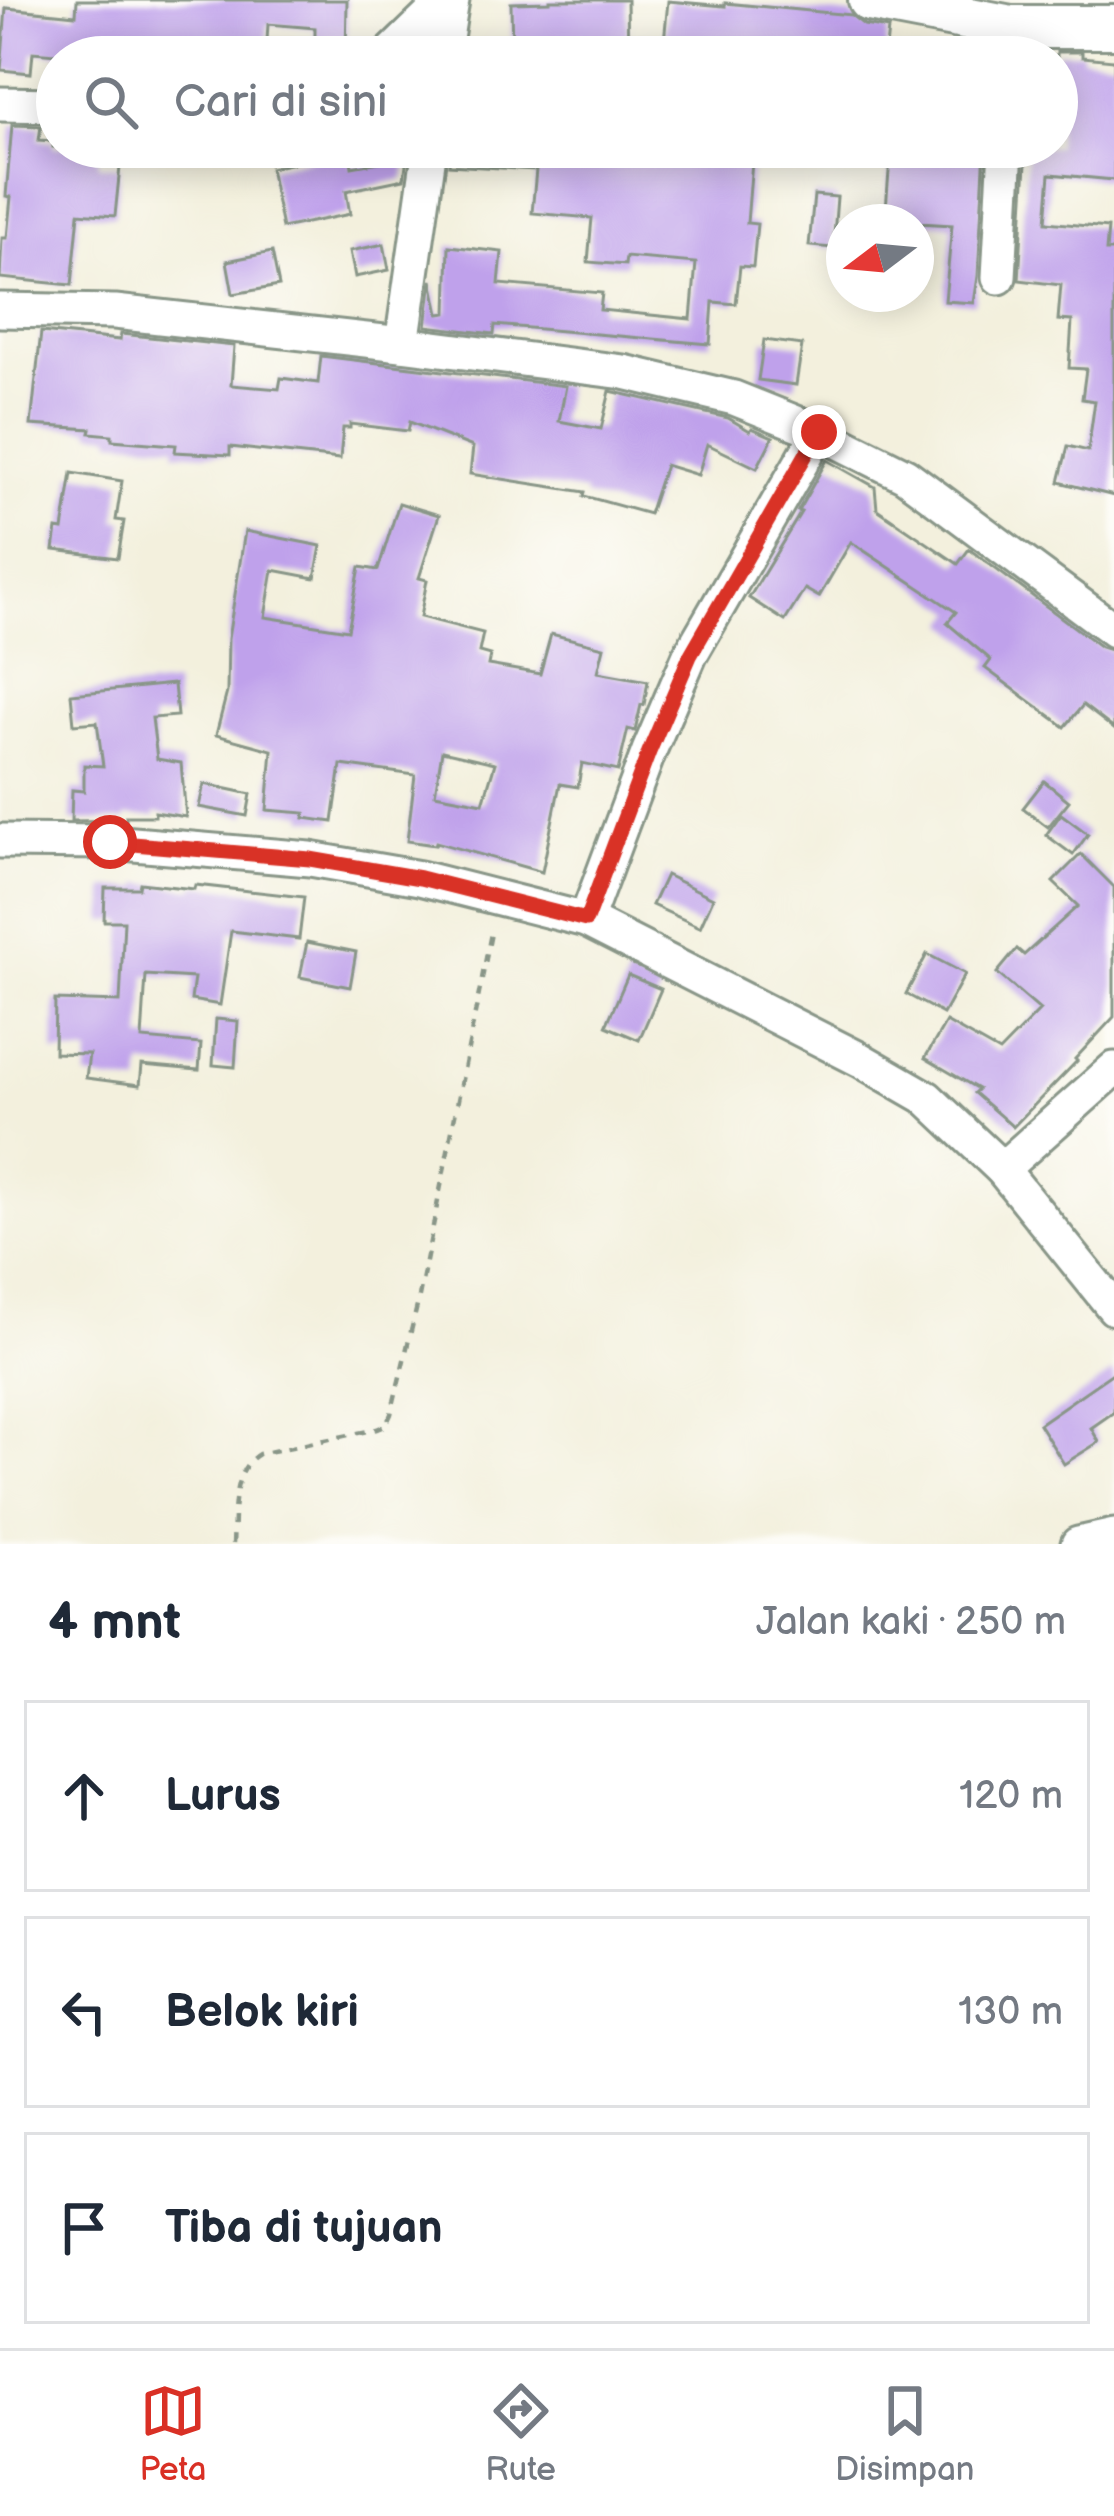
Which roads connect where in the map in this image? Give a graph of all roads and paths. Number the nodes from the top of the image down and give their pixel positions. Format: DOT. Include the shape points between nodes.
graph roads {
  1 [pos="449,0"];
  2 [pos="870,0"];
  3 [pos="1114,27"];
  4 [pos="410,36"];
  5 [pos="445,36"];
  6 [pos="991,36"];
  7 [pos="1052,36"];
  8 [pos="0,104"];
  9 [pos="36,105"];
  10 [pos="427,168"];
  11 [pos="1005,168"];
  12 [pos="1000,278"];
  13 [pos="0,310"];
  14 [pos="401,344"];
  15 [pos="819,432"];
  16 [pos="1114,630"];
  17 [pos="0,841"];
  18 [pos="499,898"];
  19 [pos="586,920"];
  20 [pos="1114,1069"];
  21 [pos="1002,1169"];
  22 [pos="1114,1308"];
  23 [pos="1114,1536"];
  24 [pos="233,1544"];
  25 [pos="1078,1544"];
  1 -- 4 [label="street"];
  1 -- 5 [label="street"];
  2 -- 6 [label="main road"];
  3 -- 7 [label="main road"];
  8 -- 9 [label="street"];
  10 -- 14 [label="street"];
  11 -- 12 [label="street"];
  13 -- 14 [label="street" via="116,312"];
  14 -- 15 [label="street" via="624,372 734,398"];
  15 -- 16 [label="street" via="904,476"];
  15 -- 19 [label="street" via="690,656"];
  17 -- 18 [label="street" via="310,859"];
  18 -- 19 [label="street"];
  18 -- 24 [label="path" via="391,1414 377,1430 248,1460 235,1497"];
  19 -- 21 [label="street" via="927,1098"];
  20 -- 21 [label="street"];
  21 -- 22 [label="street"];
  23 -- 25 [label="street"];
}
